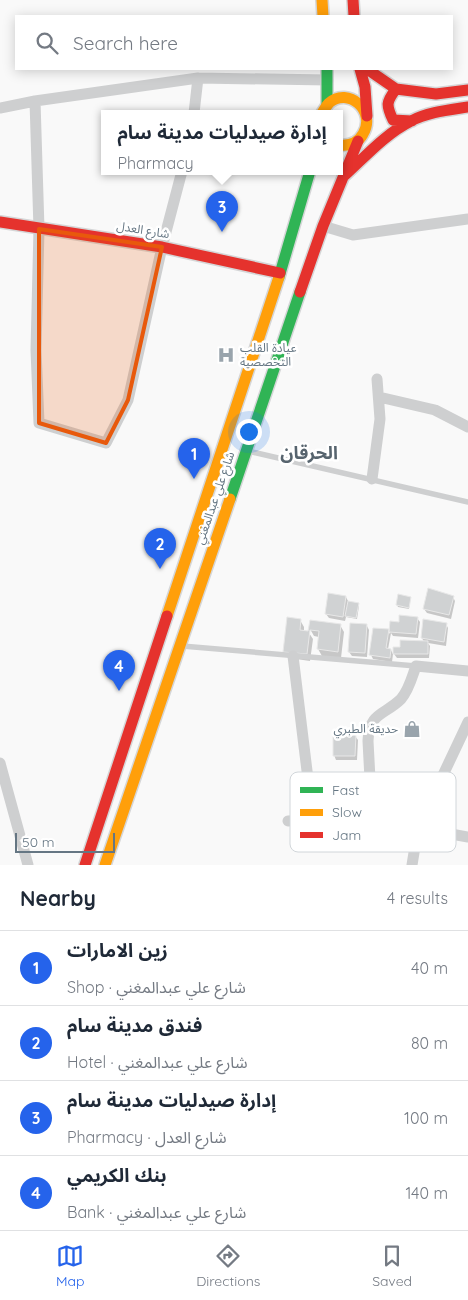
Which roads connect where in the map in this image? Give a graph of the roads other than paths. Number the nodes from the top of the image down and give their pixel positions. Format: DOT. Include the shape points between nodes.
graph roads {
  1 [pos="322,0"];
  2 [pos="353,0"];
  3 [pos="323,15"];
  4 [pos="354,15"];
  5 [pos="360,70"];
  6 [pos="368,70"];
  7 [pos="328,74"];
  8 [pos="198,78"];
  9 [pos="396,89"];
  10 [pos="468,90"];
  11 [pos="35,101"];
  12 [pos="468,107"];
  13 [pos="0,108"];
  14 [pos="324,109"];
  15 [pos="194,110"];
  16 [pos="367,116"];
  17 [pos="412,121"];
  18 [pos="358,141"];
  19 [pos="343,145"];
  20 [pos="181,175"];
  21 [pos="309,175"];
  22 [pos="343,175"];
  23 [pos="342,177"];
  24 [pos="468,219"];
  25 [pos="0,222"];
  26 [pos="323,226"];
  27 [pos="39,229"];
  28 [pos="162,247"];
  29 [pos="280,273"];
  30 [pos="377,379"];
  31 [pos="379,397"];
  32 [pos="468,427"];
  33 [pos="246,450"];
  34 [pos="372,479"];
  35 [pos="468,502"];
  36 [pos="180,646"];
  37 [pos="292,656"];
  38 [pos="416,666"];
  39 [pos="468,671"];
  40 [pos="468,722"];
  41 [pos="0,764"];
  42 [pos="307,772"];
  43 [pos="370,772"];
  44 [pos="444,772"];
  45 [pos="414,852"];
  46 [pos="28,865"];
  47 [pos="85,865"];
  48 [pos="105,865"];
  49 [pos="412,865"];
  1 -- 3 [label="main road"];
  2 -- 4 [label="main road"];
  5 -- 16 [label="main road"];
  6 -- 9 [label="main road"];
  7 -- 8 [label="street"];
  7 -- 14 [label="main road"];
  8 -- 11 [label="street"];
  8 -- 15 [label="street"];
  9 -- 10 [label="main road" via="436,94"];
  9 -- 17 [label="main road" via="387,108 393,120"];
  11 -- 13 [label="street"];
  11 -- 27 [label="street"];
  12 -- 17 [label="main road"];
  14 -- 16 [label="main road" via="338,99 350,99 361,105"];
  16 -- 18 [label="main road, شارع علي عبدالمغني" via="366,130"];
  17 -- 23 [label="main road" via="395,131"];
  18 -- 19 [label="main road"];
  18 -- 22 [label="main road, شارع علي عبدالمغني"];
  20 -- 28 [label="street"];
  21 -- 29 [label="main road, شارع علي عبدالمغني"];
  23 -- 26 [label="main road, شارع علي عبدالمغني"];
  24 -- 26 [label="street" via="353,235"];
  25 -- 27 [label="main road, شارع العدل"];
  26 -- 33 [label="main road, شارع علي عبدالمغني"];
  27 -- 28 [label="main road, شارع العدل"];
  27 -- 28 [label="street" via="36,350 39,424 106,443 128,400"];
  28 -- 29 [label="main road, شارع العدل"];
  29 -- 47 [label="main road, شارع علي عبدالمغني"];
  30 -- 31 [label="street"];
  31 -- 32 [label="street" via="435,410"];
  31 -- 34 [label="street" via="380,419"];
  33 -- 34 [label="lane"];
  33 -- 36 [label="main road, شارع علي عبدالمغني"];
  34 -- 35 [label="lane"];
  36 -- 37 [label="lane"];
  36 -- 48 [label="main road, شارع علي عبدالمغني"];
  37 -- 38 [label="lane"];
  37 -- 42 [label="street"];
  38 -- 39 [label="street"];
  38 -- 43 [label="street" via="402,698 374,719 369,729"];
  40 -- 44 [label="street"];
  41 -- 46 [label="street"];
  45 -- 49 [label="street"];
}
